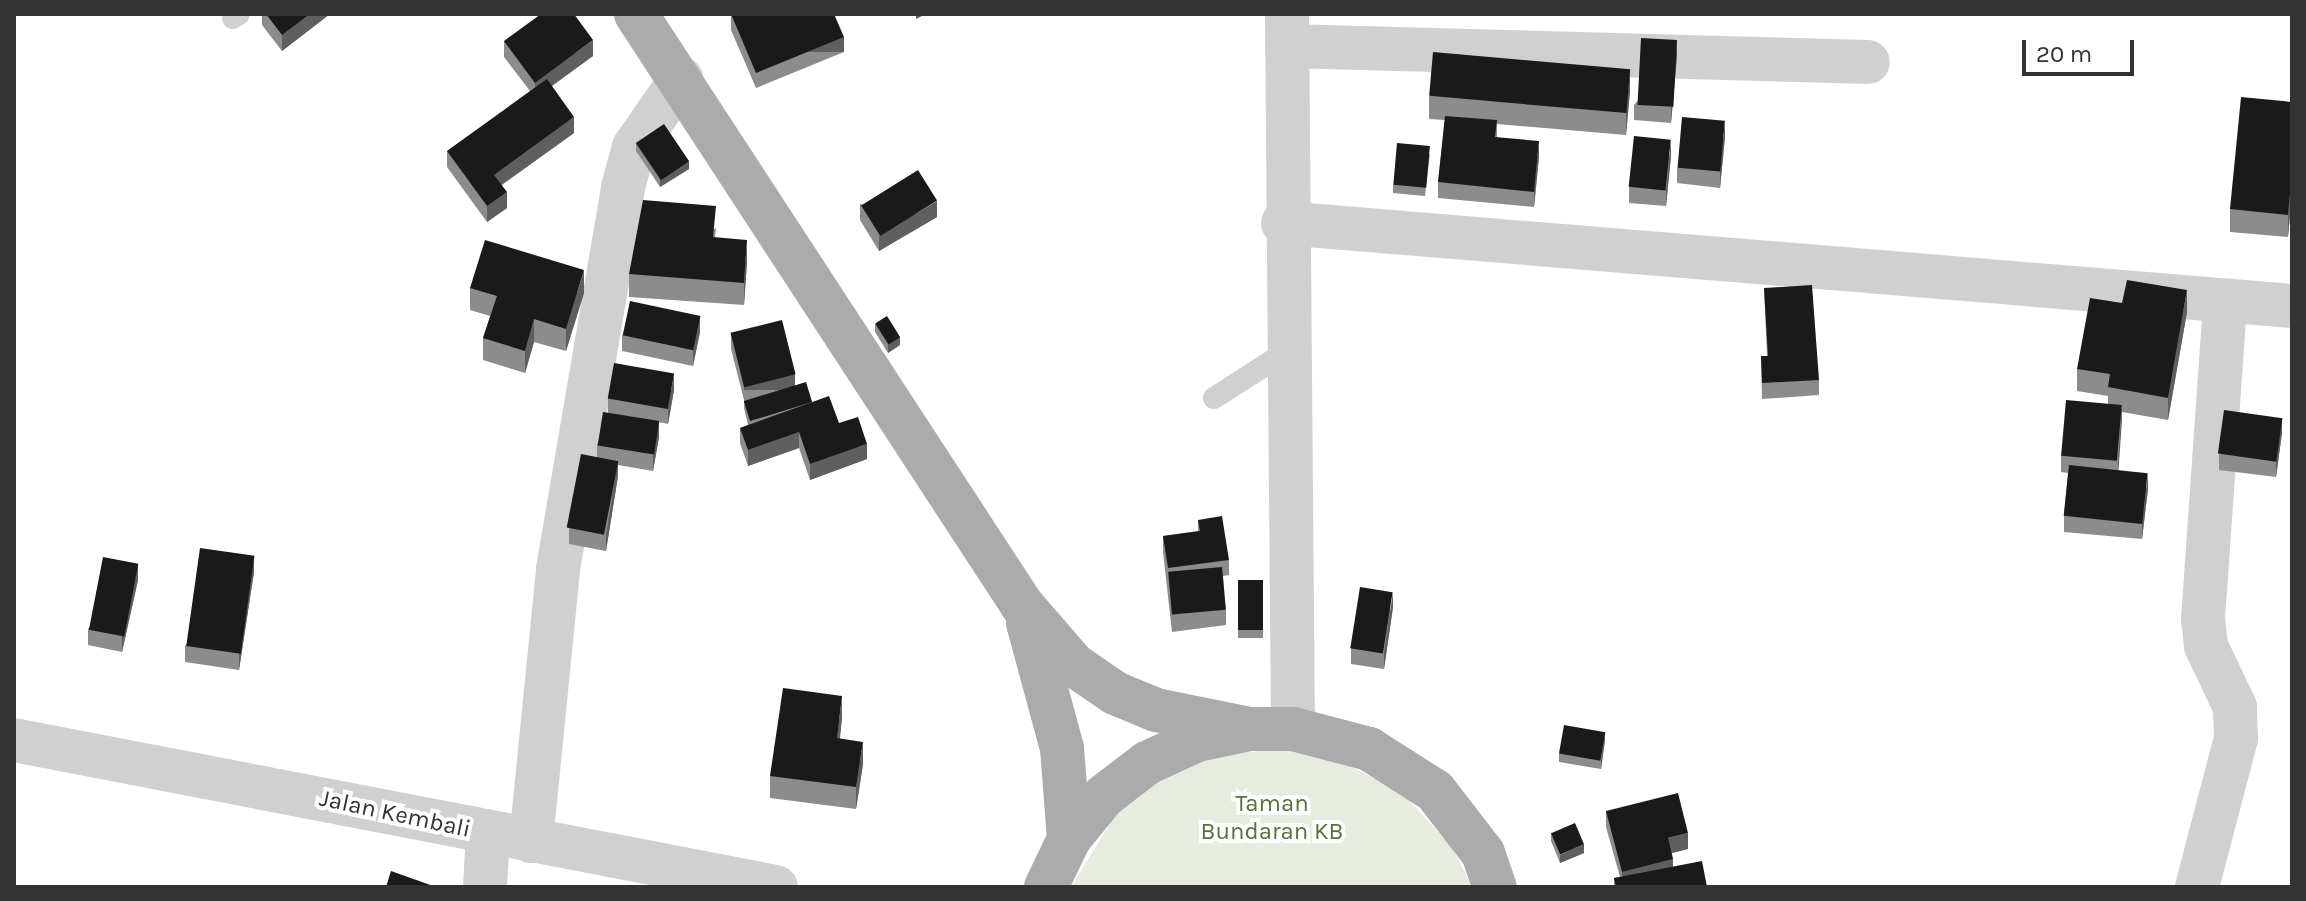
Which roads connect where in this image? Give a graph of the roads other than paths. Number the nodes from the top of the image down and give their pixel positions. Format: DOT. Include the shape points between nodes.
graph roads {
  1 [pos="636,14"];
  2 [pos="1287,30"];
  3 [pos="1868,62"];
  4 [pos="681,79"];
  5 [pos="1283,223"];
  6 [pos="2225,301"];
  7 [pos="2292,306"];
  8 [pos="1286,352"];
  9 [pos="1214,398"];
  10 [pos="1022,605"];
  11 [pos="1271,729"];
  12 [pos="14,740"];
  13 [pos="488,834"];
  14 [pos="1069,839"];
  15 [pos="531,841"];
  16 [pos="485,887"];
  17 [pos="776,887"];
  18 [pos="1046,887"];
  19 [pos="1495,887"];
  20 [pos="2197,887"];
  1 -- 4 [label="main road"];
  2 -- 3 [label="street"];
  2 -- 5 [label="street"];
  4 -- 10 [label="main road"];
  4 -- 15 [label="street" via="634,147 623,187 558,569"];
  5 -- 6 [label="street"];
  5 -- 8 [label="street"];
  6 -- 7 [label="street"];
  6 -- 20 [label="street" via="2203,619 2206,646 2235,707 2236,738"];
  8 -- 9 [label="lane"];
  8 -- 11 [label="street"];
  10 -- 11 [label="main road" via="1074,665 1115,693 1156,710"];
  10 -- 14 [label="main road" via="1060,736"];
  11 -- 14 [label="main road" via="1197,740 1147,763 1104,796"];
  11 -- 19 [label="main road" via="1369,749 1435,791 1483,853"];
  12 -- 13 [label="street, Jalan Kembali"];
  13 -- 15 [label="street, Jalan Kembali"];
  13 -- 16 [label="street"];
  14 -- 18 [label="main road"];
  15 -- 17 [label="street, Jalan Kembali"];
}
